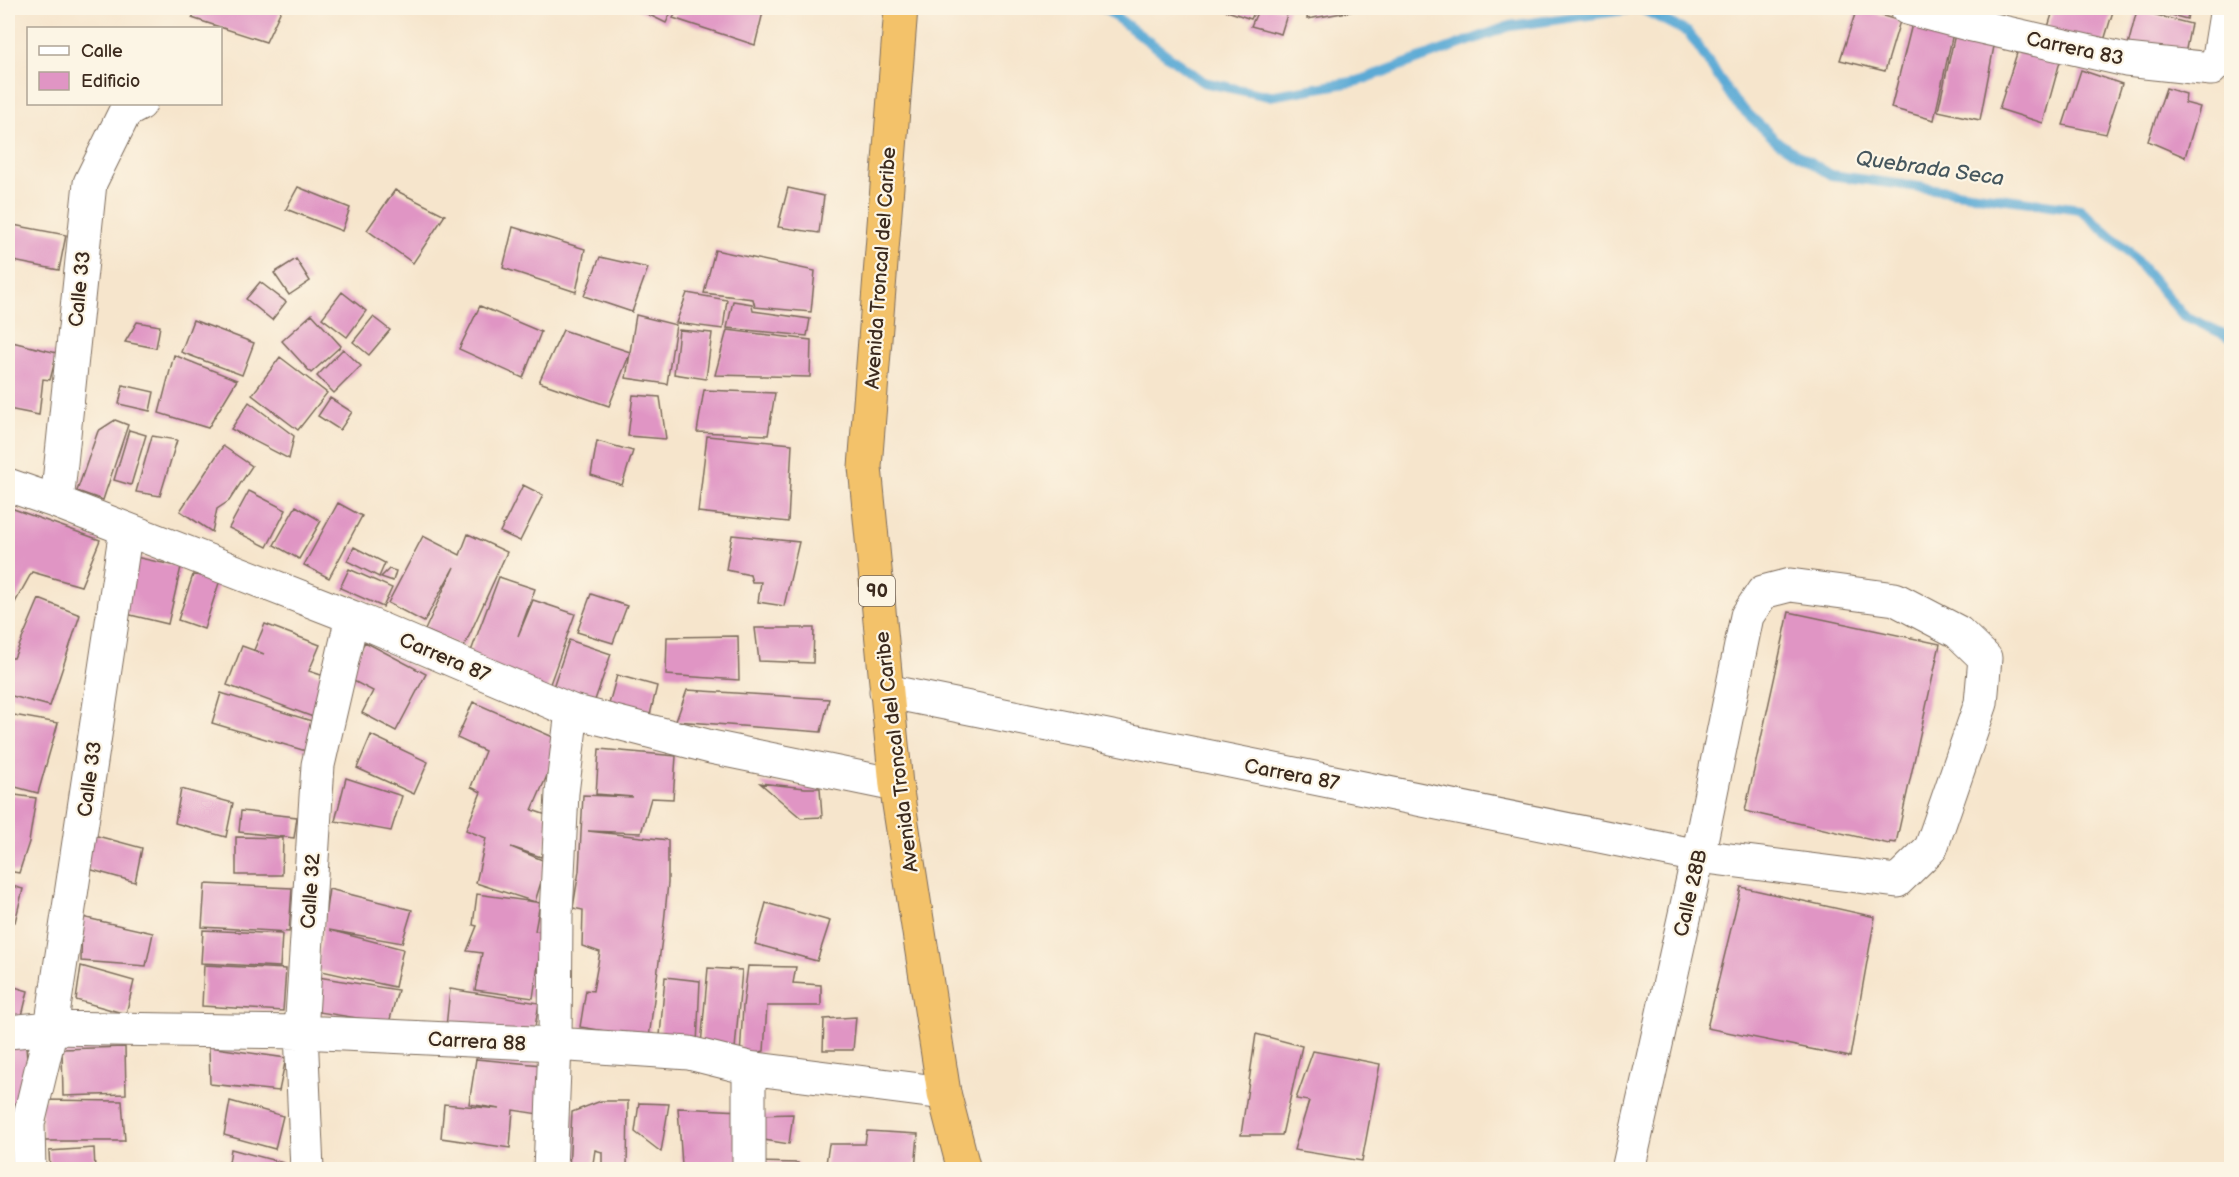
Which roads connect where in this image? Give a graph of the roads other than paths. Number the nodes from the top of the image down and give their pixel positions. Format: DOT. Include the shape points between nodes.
graph roads {
  1 [pos="901,8"];
  2 [pos="1907,8"];
  3 [pos="2227,8"];
  4 [pos="1974,16"];
  5 [pos="138,105"];
  6 [pos="8,485"];
  7 [pos="57,502"];
  8 [pos="126,529"];
  9 [pos="1747,616"];
  10 [pos="352,617"];
  11 [pos="886,691"];
  12 [pos="572,711"];
  13 [pos="897,785"];
  14 [pos="1698,856"];
  15 [pos="51,1028"];
  16 [pos="8,1032"];
  17 [pos="301,1032"];
  18 [pos="555,1044"];
  19 [pos="749,1068"];
  20 [pos="944,1093"];
  21 [pos="29,1170"];
  22 [pos="307,1170"];
  23 [pos="550,1170"];
  24 [pos="748,1170"];
  25 [pos="964,1170"];
  26 [pos="1628,1170"];
  1 -- 11 [label="highway, Avenida Troncal del Caribe / 90" via="866,467"];
  2 -- 4 [label="street, Carrera 83"];
  3 -- 4 [label="street, Carrera 83" via="2219,57 2211,69 2126,60"];
  5 -- 7 [label="street, Calle 33" via="125,112 90,183"];
  6 -- 7 [label="street, Carrera 87"];
  7 -- 8 [label="street, Carrera 87"];
  8 -- 10 [label="street, Carrera 87"];
  8 -- 15 [label="street, Calle 33"];
  9 -- 14 [label="street, Calle 28B"];
  9 -- 14 [label="street, Carrera 87" via="1763,592 1790,585 1895,599 1958,632 1985,658 1981,703 1931,848 1897,881"];
  10 -- 12 [label="street, Carrera 87"];
  10 -- 17 [label="street, Calle 32" via="318,765"];
  11 -- 13 [label="highway, Avenida Troncal del Caribe / 90"];
  11 -- 14 [label="street, Carrera 87"];
  12 -- 13 [label="street, Carrera 87" via="711,747"];
  12 -- 18 [label="street" via="562,793"];
  13 -- 20 [label="highway, Avenida Troncal del Caribe / 90"];
  14 -- 26 [label="street, Calle 28B"];
  15 -- 16 [label="street, Carrera 88"];
  15 -- 17 [label="street, Carrera 88"];
  15 -- 21 [label="street, Calle 33" via="28,1124"];
  17 -- 18 [label="street, Carrera 88"];
  17 -- 22 [label="street, Calle 32"];
  18 -- 19 [label="street, Carrera 88" via="689,1053"];
  18 -- 23 [label="street"];
  19 -- 20 [label="street, Carrera 88"];
  19 -- 24 [label="street"];
  20 -- 25 [label="highway, Avenida Troncal del Caribe / 90"];
}
